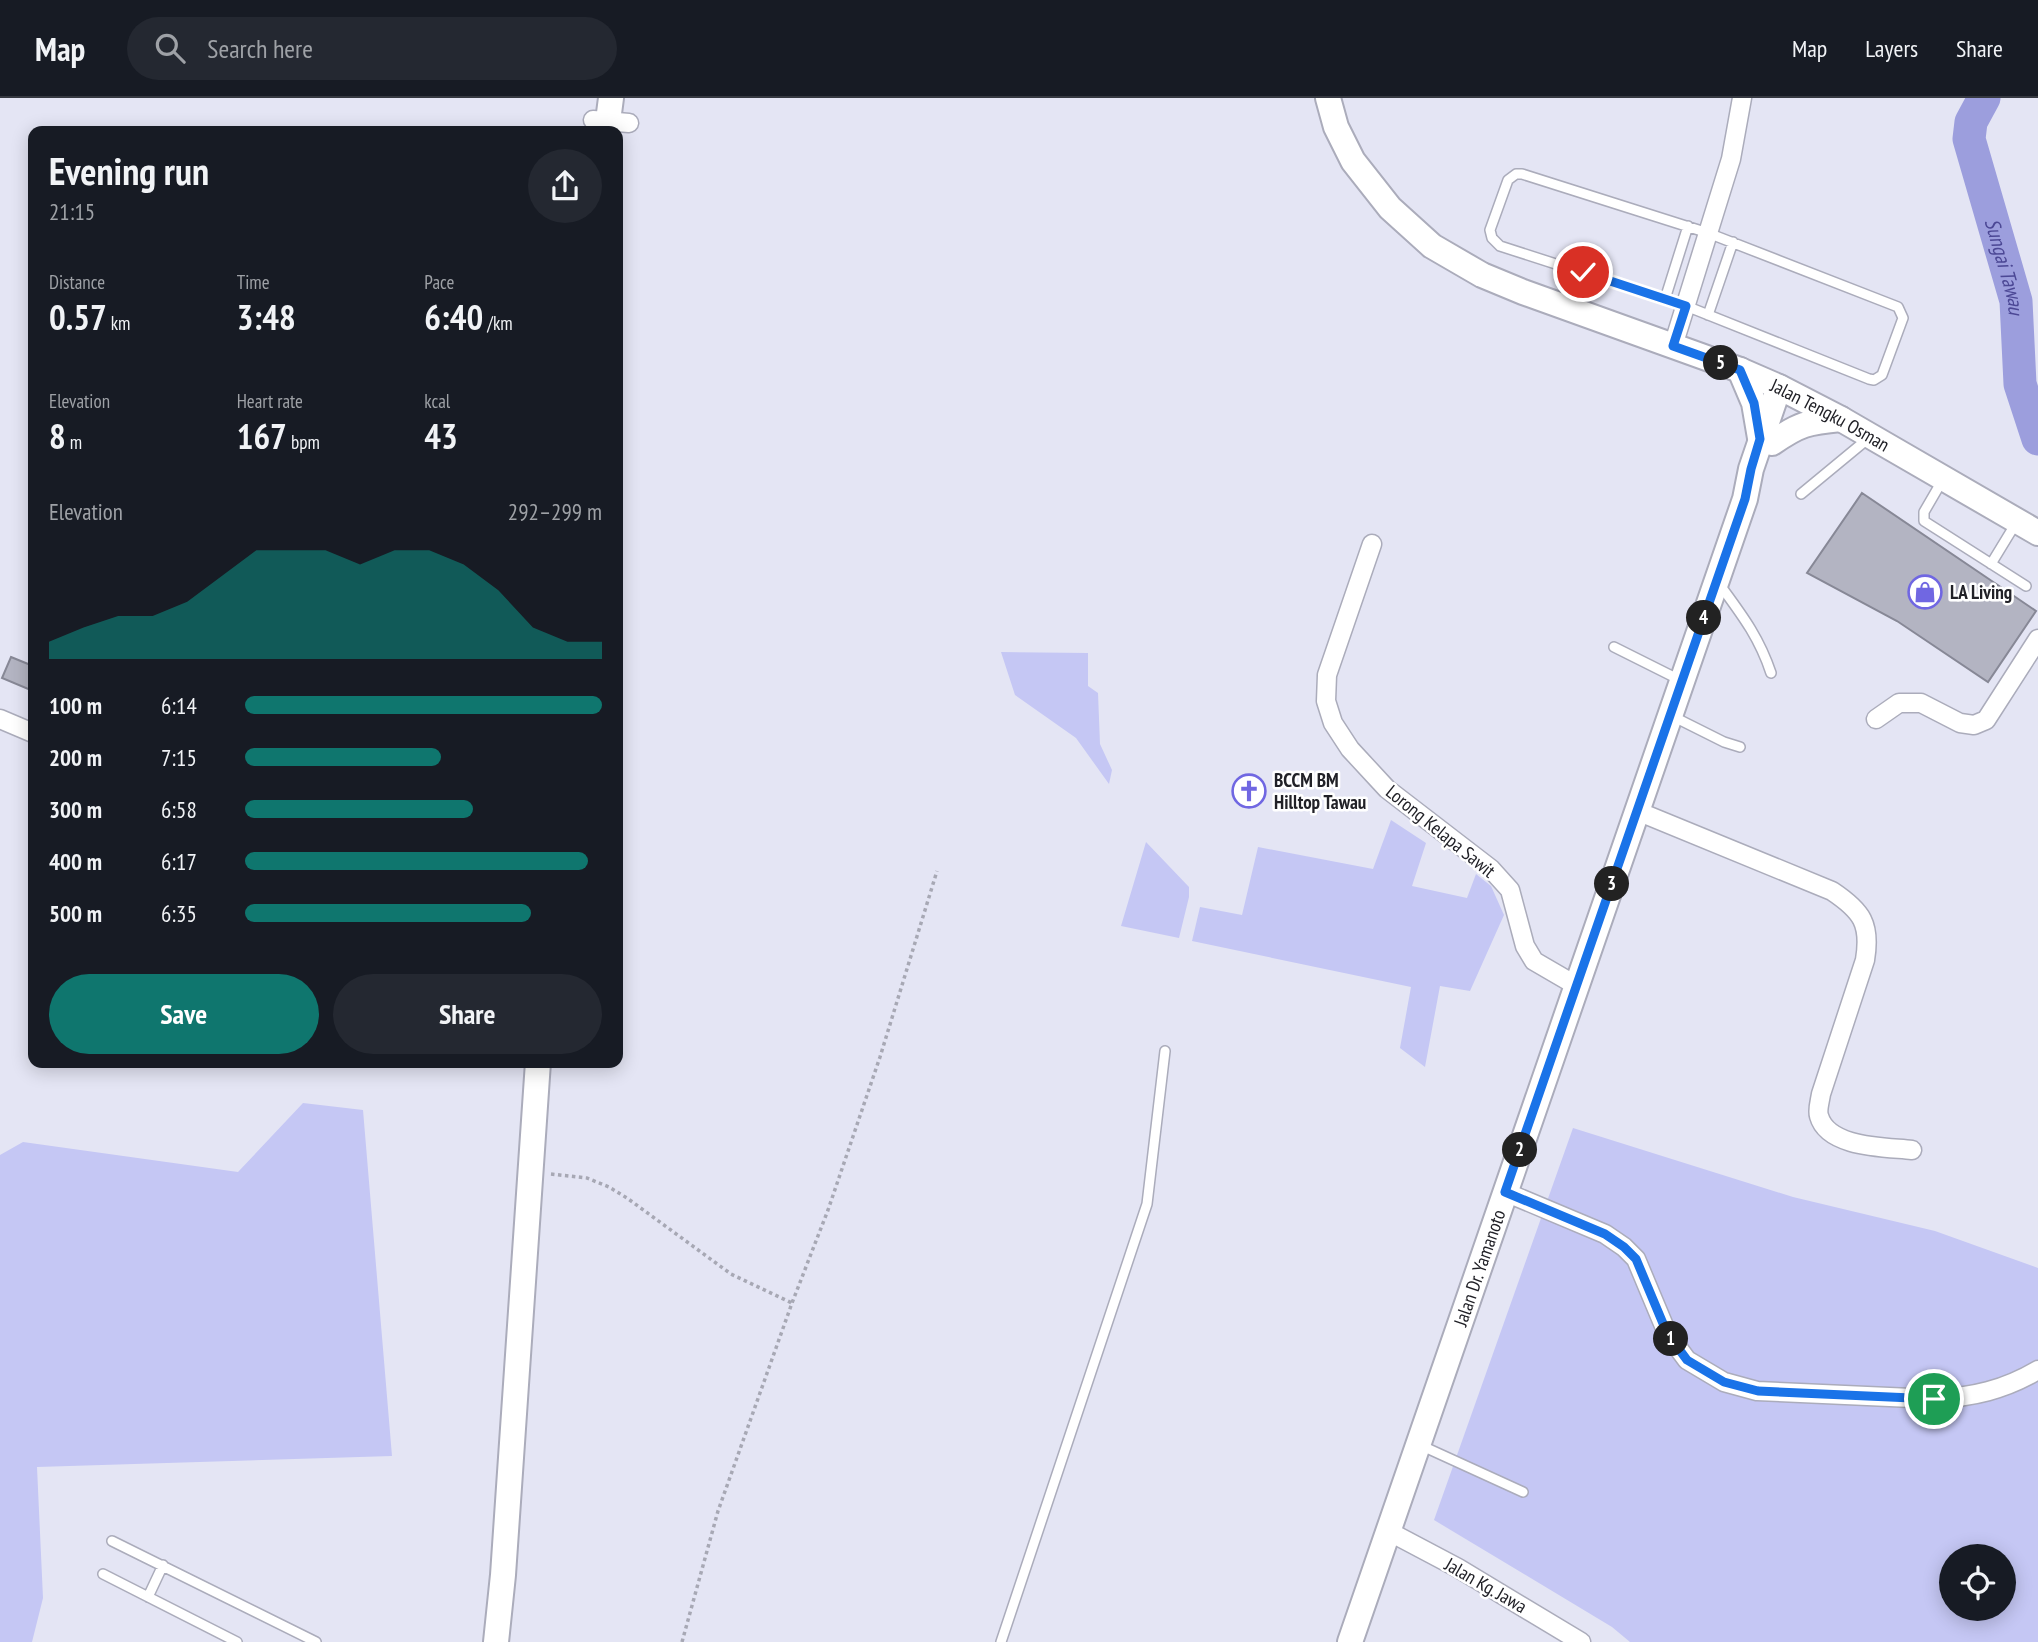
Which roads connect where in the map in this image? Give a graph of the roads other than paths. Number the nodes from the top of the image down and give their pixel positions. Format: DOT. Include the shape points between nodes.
graph roads {
  1 [pos="1328,98"];
  2 [pos="1742,98"];
  3 [pos="1688,226"];
  4 [pos="1708,233"];
  5 [pos="1733,242"];
  6 [pos="1665,299"];
  7 [pos="1686,306"];
  8 [pos="1707,315"];
  9 [pos="1673,346"];
  10 [pos="1740,370"];
  11 [pos="1785,390"];
  12 [pos="1841,419"];
  13 [pos="1870,437"];
  14 [pos="1766,441"];
  15 [pos="1942,479"];
  16 [pos="1801,494"];
  17 [pos="2028,527"];
  18 [pos="1372,544"];
  19 [pos="1991,564"];
  20 [pos="1717,581"];
  21 [pos="2026,586"];
  22 [pos="2038,639"];
  23 [pos="1614,647"];
  24 [pos="1771,673"];
  25 [pos="1682,680"];
  26 [pos="1670,715"];
  27 [pos="0,719"];
  28 [pos="1876,719"];
  29 [pos="28,731"];
  30 [pos="1740,747"];
  31 [pos="1637,811"];
  32 [pos="1577,986"];
  33 [pos="1165,1051"];
  34 [pos="538,1068"];
  35 [pos="1912,1150"];
  36 [pos="1505,1192"];
  37 [pos="2038,1370"];
  38 [pos="1418,1444"];
  39 [pos="1522,1492"];
  40 [pos="1388,1531"];
  41 [pos="112,1541"];
  42 [pos="163,1565"];
  43 [pos="103,1574"];
  44 [pos="148,1597"];
  45 [pos="237,1642"];
  46 [pos="316,1642"];
  47 [pos="496,1642"];
  48 [pos="1000,1642"];
  49 [pos="1350,1642"];
  50 [pos="1581,1642"];
  1 -- 9 [label="main road, Jalan Tengku Osman" via="1353,161 1390,208 1432,246 1482,275"];
  2 -- 4 [label="street" via="1731,159"];
  3 -- 4 [label="lane"];
  3 -- 6 [label="lane"];
  3 -- 6 [label="lane" via="1522,174 1507,180 1490,230 1500,246"];
  4 -- 5 [label="lane"];
  4 -- 7 [label="street"];
  5 -- 8 [label="lane"];
  5 -- 8 [label="lane" via="1898,307 1903,318 1882,375 1874,380"];
  6 -- 7 [label="lane"];
  7 -- 8 [label="lane"];
  7 -- 9 [label="street"];
  9 -- 10 [label="main road, Jalan Tengku Osman"];
  10 -- 11 [label="main road, Jalan Tengku Osman"];
  10 -- 14 [label="main road"];
  11 -- 12 [label="main road, Jalan Tengku Osman"];
  11 -- 14 [label="main road, Jalan Dr. Yamanoto"];
  12 -- 13 [label="main road, Jalan Tengku Osman"];
  12 -- 14 [label="main road" via="1810,422"];
  13 -- 15 [label="main road, Jalan Tengku Osman"];
  13 -- 16 [label="lane"];
  14 -- 20 [label="main road, Jalan Dr. Yamanoto" via="1751,469"];
  15 -- 17 [label="main road, Jalan Tengku Osman"];
  15 -- 19 [label="lane" via="1924,512 1924,521"];
  17 -- 19 [label="lane"];
  18 -- 32 [label="street, Lorong Kelapa Sawit" via="1327,675 1326,701 1333,723 1387,789 1491,869 1510,890 1525,947 1534,961"];
  19 -- 21 [label="lane"];
  20 -- 24 [label="lane" via="1755,633"];
  20 -- 25 [label="main road, Jalan Dr. Yamanoto"];
  22 -- 28 [label="street" via="1986,720 1974,725 1960,723 1921,703 1899,703"];
  23 -- 25 [label="lane"];
  25 -- 26 [label="main road, Jalan Dr. Yamanoto"];
  26 -- 30 [label="lane"];
  26 -- 31 [label="main road, Jalan Dr. Yamanoto"];
  27 -- 29 [label="street"];
  31 -- 32 [label="main road, Jalan Dr. Yamanoto"];
  31 -- 35 [label="street" via="1850,902 1863,920 1868,939 1865,960 1817,1114 1837,1137 1854,1144"];
  32 -- 36 [label="main road, Jalan Dr. Yamanoto"];
  33 -- 48 [label="lane" via="1147,1204"];
  34 -- 47 [label="main road"];
  36 -- 37 [label="street" via="1605,1234 1624,1247 1636,1259 1667,1333 1687,1360 1724,1382 1758,1391 1961,1398 1996,1391"];
  36 -- 38 [label="main road, Jalan Dr. Yamanoto"];
  38 -- 39 [label="lane"];
  38 -- 40 [label="main road, Jalan Dr. Yamanoto"];
  40 -- 49 [label="main road, Jalan Dr. Yamanoto"];
  40 -- 50 [label="street, Jalan Kg. Jawa"];
  41 -- 42 [label="lane"];
  42 -- 44 [label="lane"];
  42 -- 46 [label="lane"];
  43 -- 44 [label="lane"];
  44 -- 45 [label="lane"];
}
